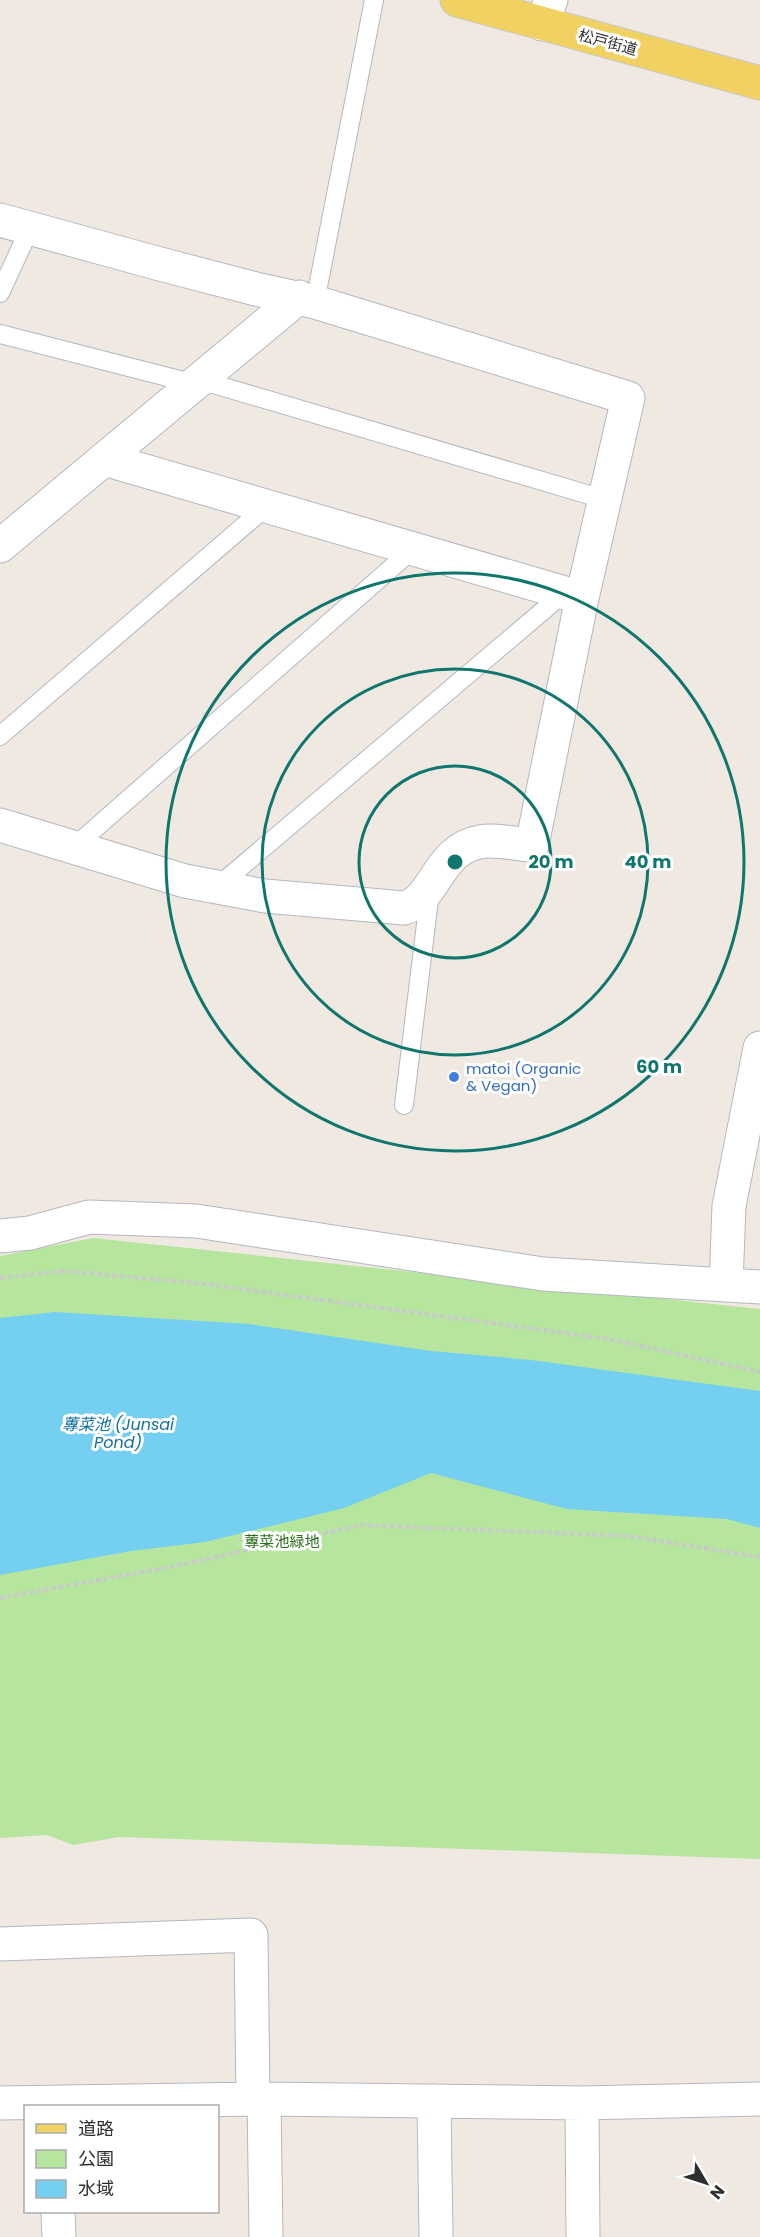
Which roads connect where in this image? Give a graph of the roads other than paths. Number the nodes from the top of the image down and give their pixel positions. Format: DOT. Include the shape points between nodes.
graph roads {
  1 [pos="374,0"];
  2 [pos="457,0"];
  3 [pos="547,12"];
  4 [pos="760,83"];
  5 [pos="15,224"];
  6 [pos="0,293"];
  7 [pos="307,300"];
  8 [pos="0,334"];
  9 [pos="198,382"];
  10 [pos="104,459"];
  11 [pos="603,499"];
  12 [pos="267,507"];
  13 [pos="0,546"];
  14 [pos="413,549"];
  15 [pos="573,596"];
  16 [pos="0,735"];
  17 [pos="0,825"];
  18 [pos="74,847"];
  19 [pos="217,887"];
  20 [pos="430,887"];
  21 [pos="760,1048"];
  22 [pos="404,1105"];
  23 [pos="0,1236"];
  24 [pos="726,1285"];
  25 [pos="760,1287"];
  26 [pos="0,1944"];
  27 [pos="258,2099"];
  28 [pos="760,2099"];
  29 [pos="434,2101"];
  30 [pos="0,2103"];
  31 [pos="582,2103"];
  32 [pos="58,2104"];
  33 [pos="58,2213"];
  34 [pos="59,2237"];
  35 [pos="266,2237"];
  36 [pos="436,2237"];
  37 [pos="584,2237"];
  1 -- 7 [label="lane"];
  2 -- 3 [label="main road, 松戸街道"];
  3 -- 4 [label="main road, 松戸街道"];
  5 -- 6 [label="lane"];
  5 -- 7 [label="street"];
  7 -- 9 [label="street"];
  7 -- 11 [label="street" via="628,398"];
  8 -- 9 [label="lane"];
  9 -- 10 [label="street"];
  9 -- 11 [label="lane"];
  10 -- 12 [label="street"];
  10 -- 13 [label="street"];
  11 -- 15 [label="street"];
  12 -- 14 [label="street"];
  12 -- 16 [label="lane"];
  14 -- 15 [label="street"];
  14 -- 18 [label="lane"];
  15 -- 19 [label="lane"];
  15 -- 20 [label="street" via="532,845 480,842 456,852"];
  17 -- 18 [label="street"];
  18 -- 19 [label="street"];
  19 -- 20 [label="street" via="265,896 404,908 414,906"];
  20 -- 22 [label="lane"];
  21 -- 24 [label="street" via="729,1206"];
  23 -- 24 [label="street" via="30,1233 89,1217 196,1221 543,1274"];
  24 -- 25 [label="street"];
  26 -- 27 [label="street" via="251,1935"];
  27 -- 29 [label="street"];
  27 -- 32 [label="street"];
  27 -- 35 [label="street"];
  28 -- 31 [label="street"];
  29 -- 31 [label="street"];
  29 -- 36 [label="street"];
  30 -- 32 [label="street"];
  31 -- 37 [label="street"];
  33 -- 34 [label="street"];
}
